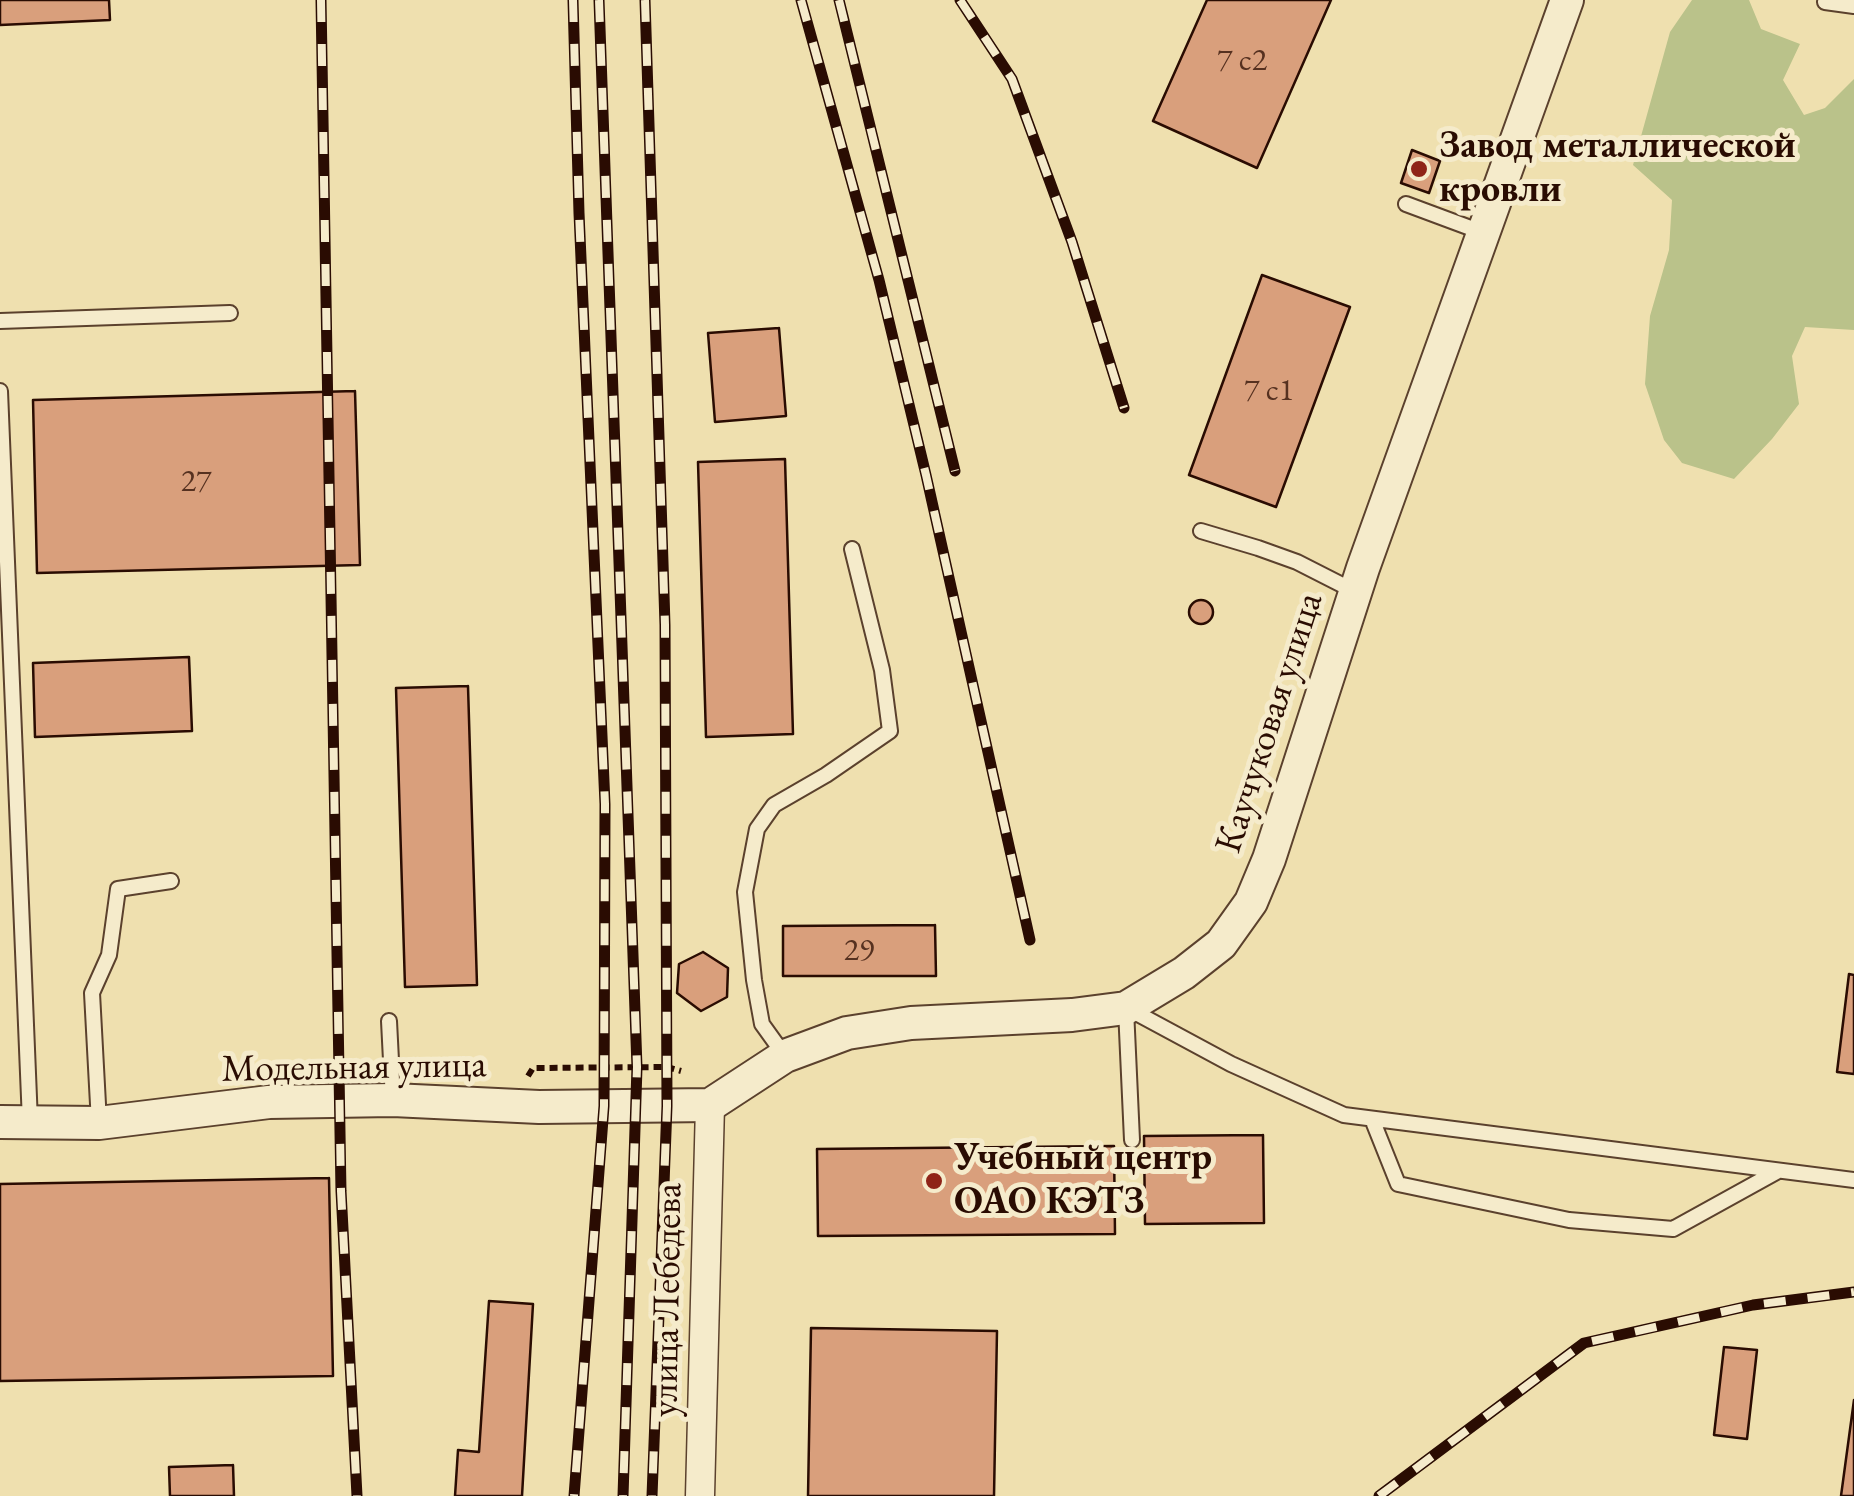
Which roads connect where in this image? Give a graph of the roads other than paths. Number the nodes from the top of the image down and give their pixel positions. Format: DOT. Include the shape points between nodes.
graph roads {
  1 [pos="1567,0"];
  2 [pos="1824,2"];
  3 [pos="1854,6"];
  4 [pos="1406,204"];
  5 [pos="1484,233"];
  6 [pos="230,312"];
  7 [pos="0,320"];
  8 [pos="0,391"];
  9 [pos="1202,531"];
  10 [pos="852,549"];
  11 [pos="1356,592"];
  12 [pos="171,881"];
  13 [pos="1126,1008"];
  14 [pos="389,1021"];
  15 [pos="785,1056"];
  16 [pos="393,1100"];
  17 [pos="710,1105"];
  18 [pos="1372,1119"];
  19 [pos="15,1122"];
  20 [pos="99,1123"];
  21 [pos="1132,1140"];
  22 [pos="1779,1171"];
  23 [pos="1854,1180"];
  24 [pos="700,1496"];
  1 -- 5 [label="street, Каучуковая улица"];
  2 -- 3 [label="lane"];
  4 -- 5 [label="lane"];
  5 -- 11 [label="street, Каучуковая улица"];
  6 -- 7 [label="lane"];
  8 -- 19 [label="lane"];
  9 -- 11 [label="lane" via="1296,562"];
  10 -- 15 [label="lane" via="890,732 774,805 757,829 745,892 754,980 762,1024"];
  11 -- 13 [label="street, Каучуковая улица" via="1252,902 1221,944"];
  12 -- 20 [label="lane" via="118,888 110,955 92,993"];
  13 -- 15 [label="street, Каучуковая улица" via="911,1023 847,1034"];
  13 -- 18 [label="lane" via="1344,1115"];
  13 -- 21 [label="lane"];
  14 -- 16 [label="lane"];
  15 -- 17 [label="street, Каучуковая улица"];
  16 -- 17 [label="street, Модельная улица"];
  16 -- 20 [label="street, Модельная улица" via="269,1102"];
  17 -- 24 [label="street, улица Лебедева"];
  18 -- 22 [label="lane"];
  18 -- 22 [label="lane" via="1398,1184 1569,1220 1673,1229"];
  19 -- 20 [label="street, Модельная улица"];
  22 -- 23 [label="lane"];
}
